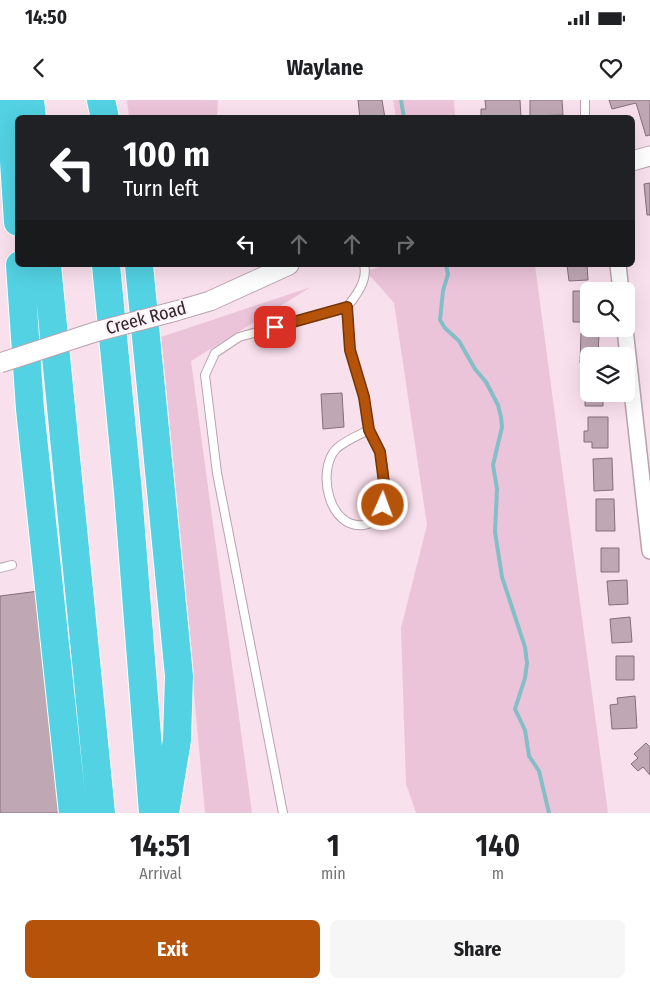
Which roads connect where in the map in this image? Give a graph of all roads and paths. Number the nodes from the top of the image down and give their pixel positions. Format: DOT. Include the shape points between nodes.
graph roads {
  1 [pos="10,100"];
  2 [pos="30,100"];
  3 [pos="89,100"];
  4 [pos="101,100"];
  5 [pos="585,100"];
  6 [pos="32,115"];
  7 [pos="91,115"];
  8 [pos="104,115"];
  9 [pos="585,115"];
  10 [pos="650,156"];
  11 [pos="635,160"];
  12 [pos="15,176"];
  13 [pos="20,267"];
  14 [pos="47,267"];
  15 [pos="106,267"];
  16 [pos="139,267"];
  17 [pos="285,267"];
  18 [pos="365,267"];
  19 [pos="618,267"];
  20 [pos="620,282"];
  21 [pos="347,307"];
  22 [pos="626,337"];
  23 [pos="0,363"];
  24 [pos="369,430"];
  25 [pos="650,550"];
  26 [pos="12,565"];
  27 [pos="0,568"];
  28 [pos="73,813"];
  29 [pos="100,813"];
  30 [pos="153,813"];
  31 [pos="165,813"];
  32 [pos="283,813"];
  1 -- 12 [label="highway"];
  2 -- 6 [label="highway"];
  3 -- 7 [label="highway"];
  4 -- 8 [label="highway"];
  5 -- 9 [label="lane"];
  10 -- 11 [label="street"];
  13 -- 28 [label="highway" via="30,409"];
  14 -- 29 [label="highway"];
  15 -- 30 [label="highway" via="128,492"];
  16 -- 31 [label="highway" via="177,647 178,712"];
  17 -- 23 [label="street, Creek Road, bridge" via="210,301 86,335"];
  18 -- 21 [label="lane" via="361,285"];
  19 -- 20 [label="street"];
  21 -- 24 [label="lane" via="350,350 364,397"];
  21 -- 32 [label="lane" via="239,337 215,353 205,375 217,473"];
  22 -- 25 [label="street"];
  24 -- 24 [label="lane" via="380,452 383,505 377,518 366,525 354,524 344,521 332,504 327,468 336,450"];
  26 -- 27 [label="lane"];
}
